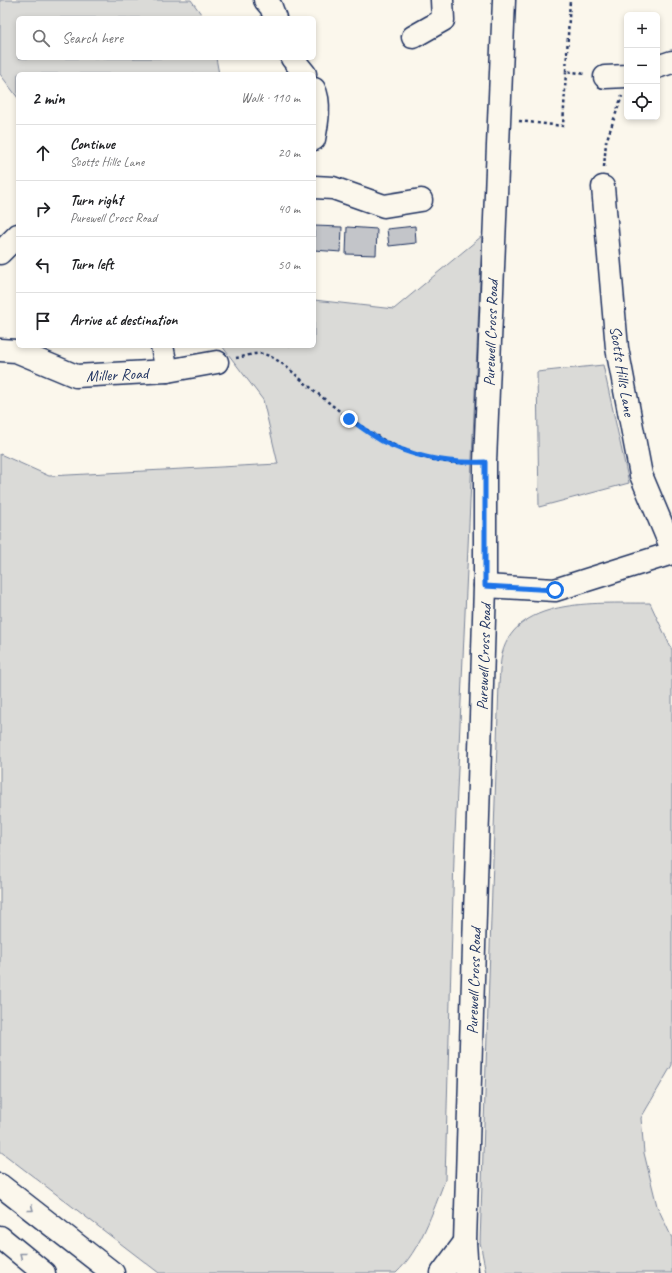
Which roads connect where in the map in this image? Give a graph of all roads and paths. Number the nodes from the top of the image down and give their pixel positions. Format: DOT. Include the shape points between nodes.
graph roads {
  1 [pos="266,0"];
  2 [pos="442,0"];
  3 [pos="504,0"];
  4 [pos="570,0"];
  5 [pos="274,16"];
  6 [pos="413,37"];
  7 [pos="294,60"];
  8 [pos="672,62"];
  9 [pos="660,66"];
  10 [pos="566,71"];
  11 [pos="303,72"];
  12 [pos="606,77"];
  13 [pos="624,82"];
  14 [pos="626,84"];
  15 [pos="316,100"];
  16 [pos="499,119"];
  17 [pos="316,126"];
  18 [pos="316,187"];
  19 [pos="603,187"];
  20 [pos="421,200"];
  21 [pos="16,237"];
  22 [pos="0,253"];
  23 [pos="162,348"];
  24 [pos="0,350"];
  25 [pos="217,362"];
  26 [pos="167,371"];
  27 [pos="485,462"];
  28 [pos="672,549"];
  29 [pos="672,552"];
  30 [pos="485,586"];
  31 [pos="0,1185"];
  32 [pos="0,1237"];
  33 [pos="465,1242"];
  34 [pos="44,1273"];
  35 [pos="113,1273"];
  36 [pos="442,1273"];
  37 [pos="467,1273"];
  1 -- 5 [label="main road"];
  2 -- 6 [label="main road" via="443,20"];
  3 -- 16 [label="main road, Purewell Cross Road"];
  4 -- 10 [label="path"];
  7 -- 11 [label="main road"];
  8 -- 9 [label="main road"];
  10 -- 12 [label="path"];
  10 -- 16 [label="path" via="563,126"];
  12 -- 13 [label="main road"];
  14 -- 19 [label="path" via="606,142"];
  15 -- 17 [label="main road"];
  16 -- 27 [label="main road, Purewell Cross Road"];
  18 -- 20 [label="main road" via="333,188 384,206"];
  19 -- 28 [label="main road, Scotts Hills Lane" via="618,356 641,475"];
  21 -- 22 [label="main road"];
  23 -- 26 [label="main road, Miller Road"];
  24 -- 26 [label="main road, Miller Road" via="16,351 76,376"];
  25 -- 26 [label="main road, Miller Road"];
  25 -- 27 [label="path" via="262,353 279,362 349,419 382,441 425,457 462,463"];
  27 -- 30 [label="main road, Purewell Cross Road"];
  29 -- 30 [label="main road" via="555,590"];
  30 -- 33 [label="main road, Purewell Cross Road"];
  31 -- 35 [label="main road, one-way"];
  34 -- 32 [label="main road, one-way"];
  33 -- 36 [label="main road"];
  33 -- 37 [label="main road, Purewell Cross Road"];
}
